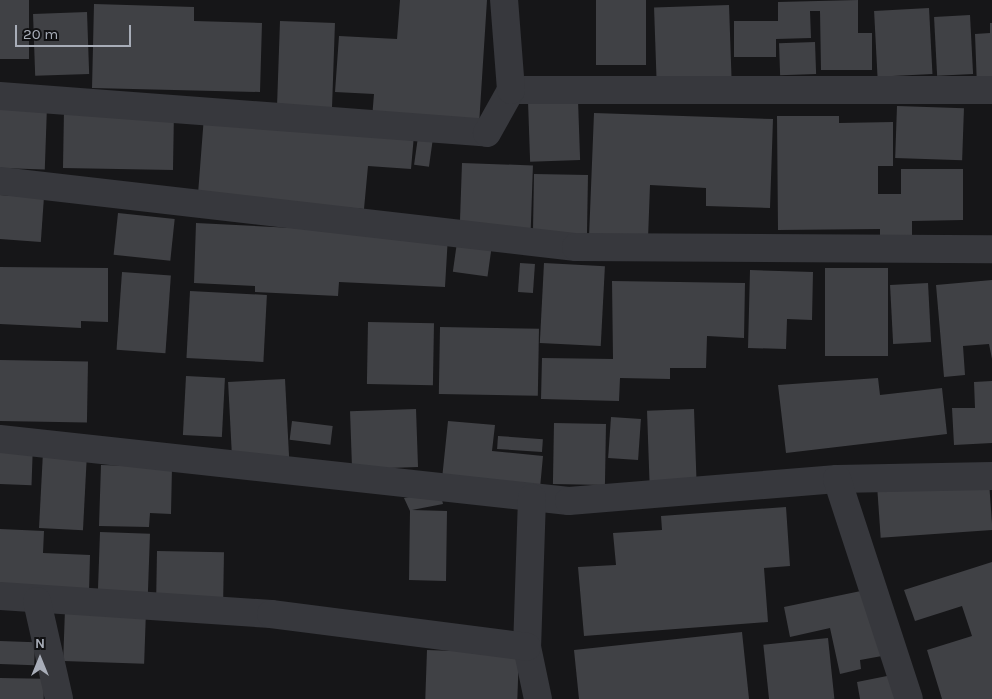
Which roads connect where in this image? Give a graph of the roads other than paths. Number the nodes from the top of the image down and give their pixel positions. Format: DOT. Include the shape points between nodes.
graph roads {
  1 [pos="504,0"];
  2 [pos="511,90"];
  3 [pos="992,90"];
  4 [pos="0,96"];
  5 [pos="0,181"];
  6 [pos="992,249"];
  7 [pos="0,439"];
  8 [pos="992,476"];
  9 [pos="837,479"];
  10 [pos="532,498"];
  11 [pos="0,596"];
  12 [pos="37,601"];
  13 [pos="526,647"];
  14 [pos="60,699"];
  15 [pos="538,699"];
  16 [pos="908,699"];
  1 -- 2 [label="street"];
  2 -- 3 [label="street"];
  2 -- 4 [label="street" via="487,133"];
  5 -- 6 [label="street" via="576,247"];
  7 -- 10 [label="street"];
  8 -- 9 [label="street"];
  9 -- 10 [label="street" via="569,501"];
  9 -- 16 [label="street"];
  10 -- 13 [label="street"];
  11 -- 12 [label="street"];
  12 -- 13 [label="street" via="271,614"];
  12 -- 14 [label="street"];
  13 -- 15 [label="street"];
}
